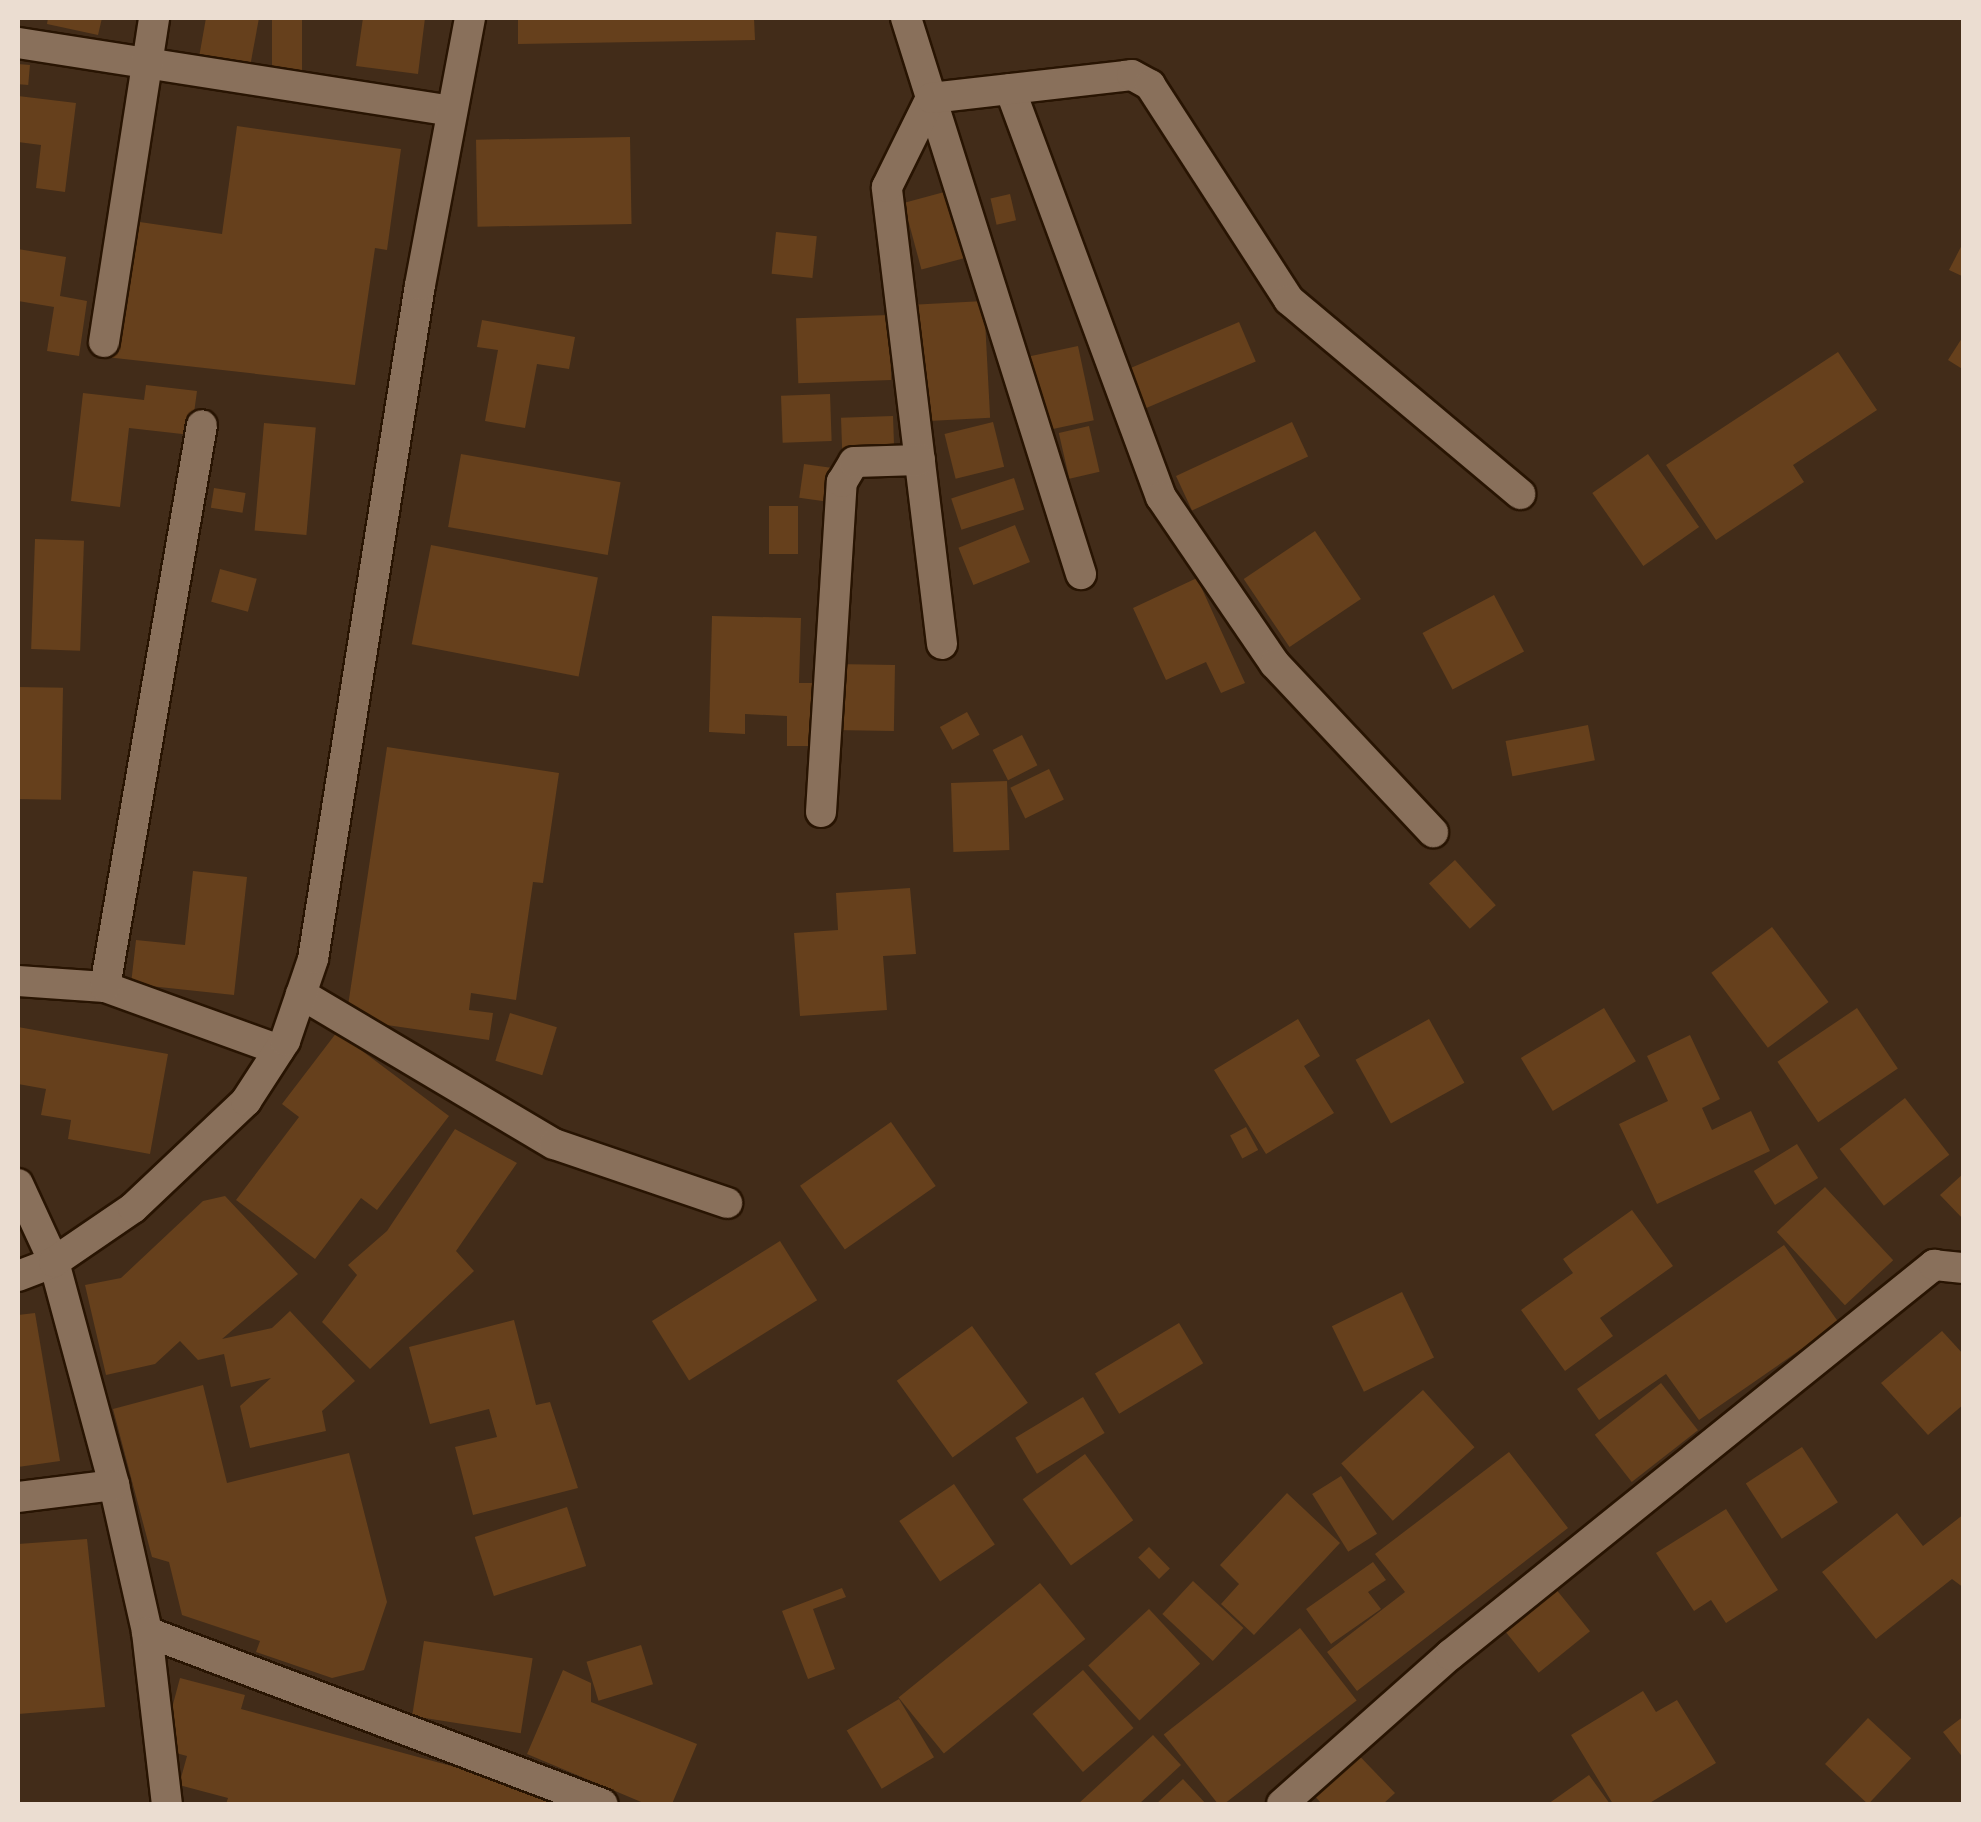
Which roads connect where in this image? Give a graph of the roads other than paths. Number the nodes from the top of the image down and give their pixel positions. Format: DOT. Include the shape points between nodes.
graph roads {
  1 [pos="154,18"];
  2 [pos="470,18"];
  3 [pos="906,18"];
  4 [pos="18,43"];
  5 [pos="147,65"];
  6 [pos="1010,88"];
  7 [pos="932,98"];
  8 [pos="452,111"];
  9 [pos="104,342"];
  10 [pos="202,424"];
  11 [pos="920,460"];
  12 [pos="1520,494"];
  13 [pos="1080,574"];
  14 [pos="942,644"];
  15 [pos="822,812"];
  16 [pos="1433,832"];
  17 [pos="18,981"];
  18 [pos="105,986"];
  19 [pos="301,994"];
  20 [pos="279,1050"];
  21 [pos="18,1184"];
  22 [pos="727,1203"];
  23 [pos="54,1262"];
  24 [pos="1964,1268"];
  25 [pos="18,1276"];
  26 [pos="114,1485"];
  27 [pos="18,1498"];
  28 [pos="147,1632"];
  29 [pos="167,1804"];
  30 [pos="603,1804"];
  31 [pos="1282,1804"];
  1 -- 5 [label="street"];
  2 -- 8 [label="street"];
  3 -- 7 [label="street"];
  4 -- 5 [label="street"];
  5 -- 8 [label="street"];
  5 -- 9 [label="street"];
  6 -- 7 [label="street"];
  6 -- 12 [label="street" via="1132,74 1150,85 1289,300"];
  6 -- 16 [label="street" via="1161,497 1275,664"];
  7 -- 11 [label="street" via="887,186"];
  7 -- 13 [label="street"];
  8 -- 19 [label="street" via="313,958"];
  10 -- 18 [label="street"];
  11 -- 14 [label="street"];
  11 -- 15 [label="street" via="854,462 842,482"];
  17 -- 18 [label="street"];
  18 -- 20 [label="street"];
  19 -- 20 [label="street"];
  19 -- 22 [label="street" via="554,1144"];
  20 -- 23 [label="street" via="246,1101 133,1208"];
  21 -- 23 [label="street"];
  23 -- 25 [label="street"];
  23 -- 26 [label="street"];
  24 -- 31 [label="street" via="1934,1265 1450,1655"];
  26 -- 27 [label="street"];
  26 -- 28 [label="street"];
  28 -- 29 [label="street"];
  28 -- 30 [label="street"];
}
